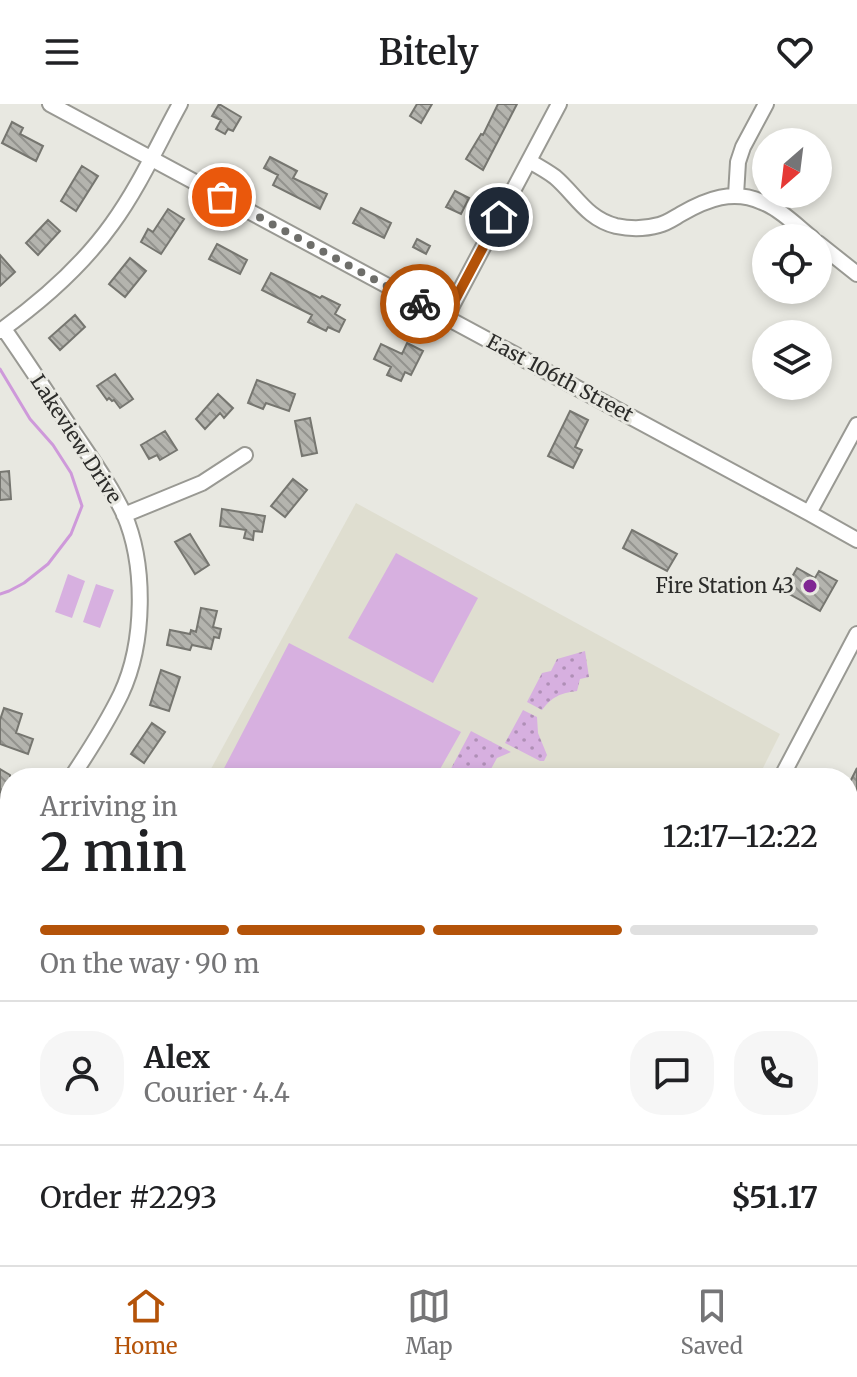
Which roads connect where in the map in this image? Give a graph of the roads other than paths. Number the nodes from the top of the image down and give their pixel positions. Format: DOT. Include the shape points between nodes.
graph roads {
  1 [pos="50,104"];
  2 [pos="180,104"];
  3 [pos="559,104"];
  4 [pos="766,104"];
  5 [pos="150,158"];
  6 [pos="529,161"];
  7 [pos="736,195"];
  8 [pos="794,224"];
  9 [pos="832,254"];
  10 [pos="857,274"];
  11 [pos="446,317"];
  12 [pos="2,330"];
  13 [pos="857,425"];
  14 [pos="245,455"];
  15 [pos="809,513"];
  16 [pos="124,515"];
  17 [pos="857,540"];
  18 [pos="857,634"];
  19 [pos="77,768"];
  20 [pos="786,768"];
  1 -- 5 [label="street, East 106th Street"];
  2 -- 5 [label="street"];
  3 -- 6 [label="street"];
  4 -- 7 [label="street" via="738,162"];
  5 -- 11 [label="street, East 106th Street"];
  5 -- 12 [label="street" via="89,253"];
  6 -- 7 [label="street" via="557,179 598,220 630,228 662,225 701,203"];
  6 -- 11 [label="street"];
  7 -- 8 [label="street" via="766,203"];
  9 -- 10 [label="street"];
  11 -- 15 [label="street, East 106th Street"];
  12 -- 16 [label="street, Lakeview Drive"];
  13 -- 15 [label="street"];
  14 -- 16 [label="street" via="202,483"];
  15 -- 17 [label="street, East 106th Street"];
  16 -- 19 [label="street, Lakeview Drive" via="139,577 135,651 122,691"];
  18 -- 20 [label="street"];
}
